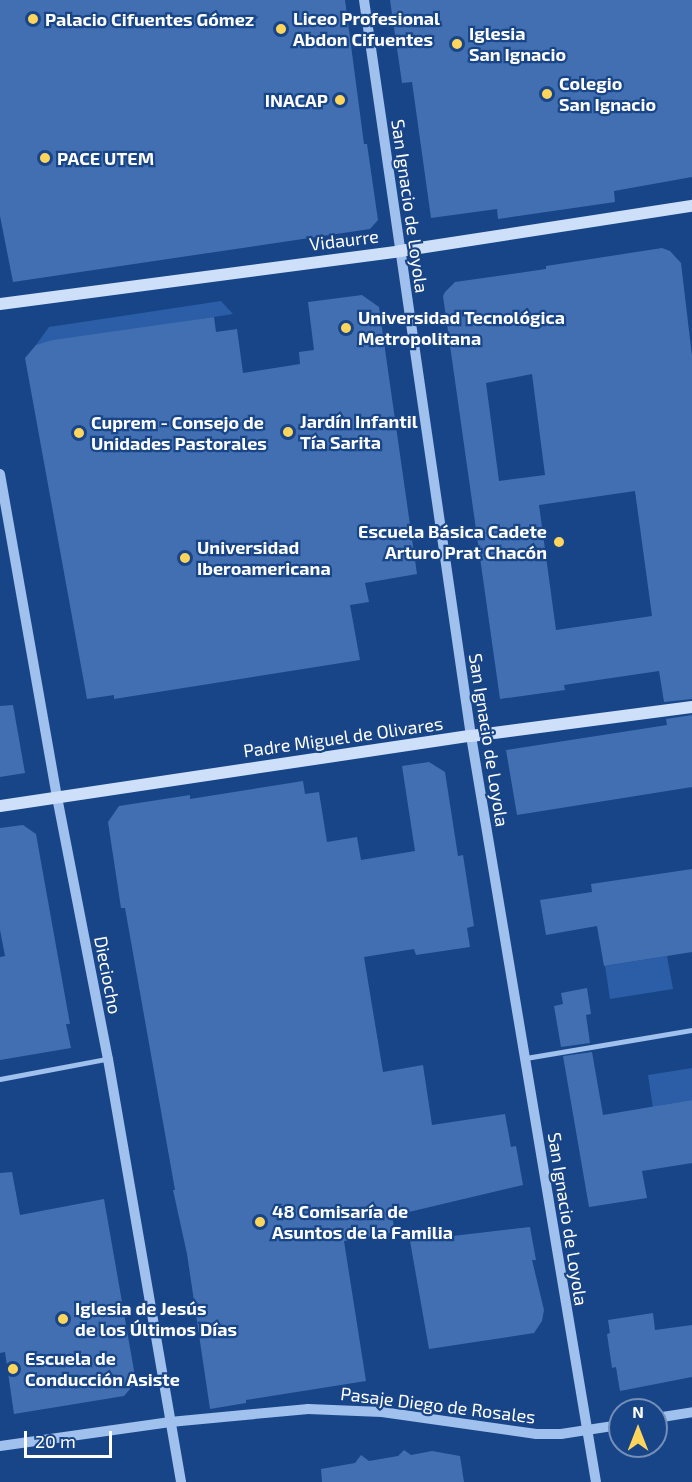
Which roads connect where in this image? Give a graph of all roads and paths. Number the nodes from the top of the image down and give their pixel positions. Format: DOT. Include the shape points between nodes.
graph roads {
  1 [pos="364,0"];
  2 [pos="692,206"];
  3 [pos="400,251"];
  4 [pos="0,304"];
  5 [pos="0,474"];
  6 [pos="692,707"];
  7 [pos="471,736"];
  8 [pos="57,797"];
  9 [pos="0,806"];
  10 [pos="692,1030"];
  11 [pos="524,1058"];
  12 [pos="108,1059"];
  13 [pos="0,1080"];
  14 [pos="692,1412"];
  15 [pos="668,1416"];
  16 [pos="170,1422"];
  17 [pos="608,1427"];
  18 [pos="586,1431"];
  19 [pos="0,1446"];
  20 [pos="181,1482"];
  21 [pos="596,1482"];
  1 -- 3 [label="street, San Ignacio de Loyola"];
  2 -- 3 [label="main road, Vidaurre"];
  3 -- 4 [label="main road, Vidaurre"];
  3 -- 7 [label="street, San Ignacio de Loyola"];
  5 -- 8 [label="street, Dieciocho"];
  6 -- 7 [label="main road, Padre Miguel de Olivares"];
  7 -- 8 [label="main road, Padre Miguel de Olivares"];
  7 -- 11 [label="street, San Ignacio de Loyola"];
  8 -- 9 [label="main road, Padre Miguel de Olivares"];
  8 -- 12 [label="street, Dieciocho"];
  10 -- 11 [label="lane"];
  11 -- 18 [label="street, San Ignacio de Loyola"];
  12 -- 13 [label="lane"];
  12 -- 16 [label="street, Dieciocho"];
  14 -- 15 [label="street"];
  16 -- 18 [label="street, Pasaje Diego de Rosales" via="336,1409 382,1412 512,1433"];
  16 -- 19 [label="street, Pasaje Diego de Rosales"];
  16 -- 20 [label="street, Dieciocho"];
  17 -- 18 [label="street, Pasaje Diego de Rosales"];
  18 -- 21 [label="street, San Ignacio de Loyola"];
}
